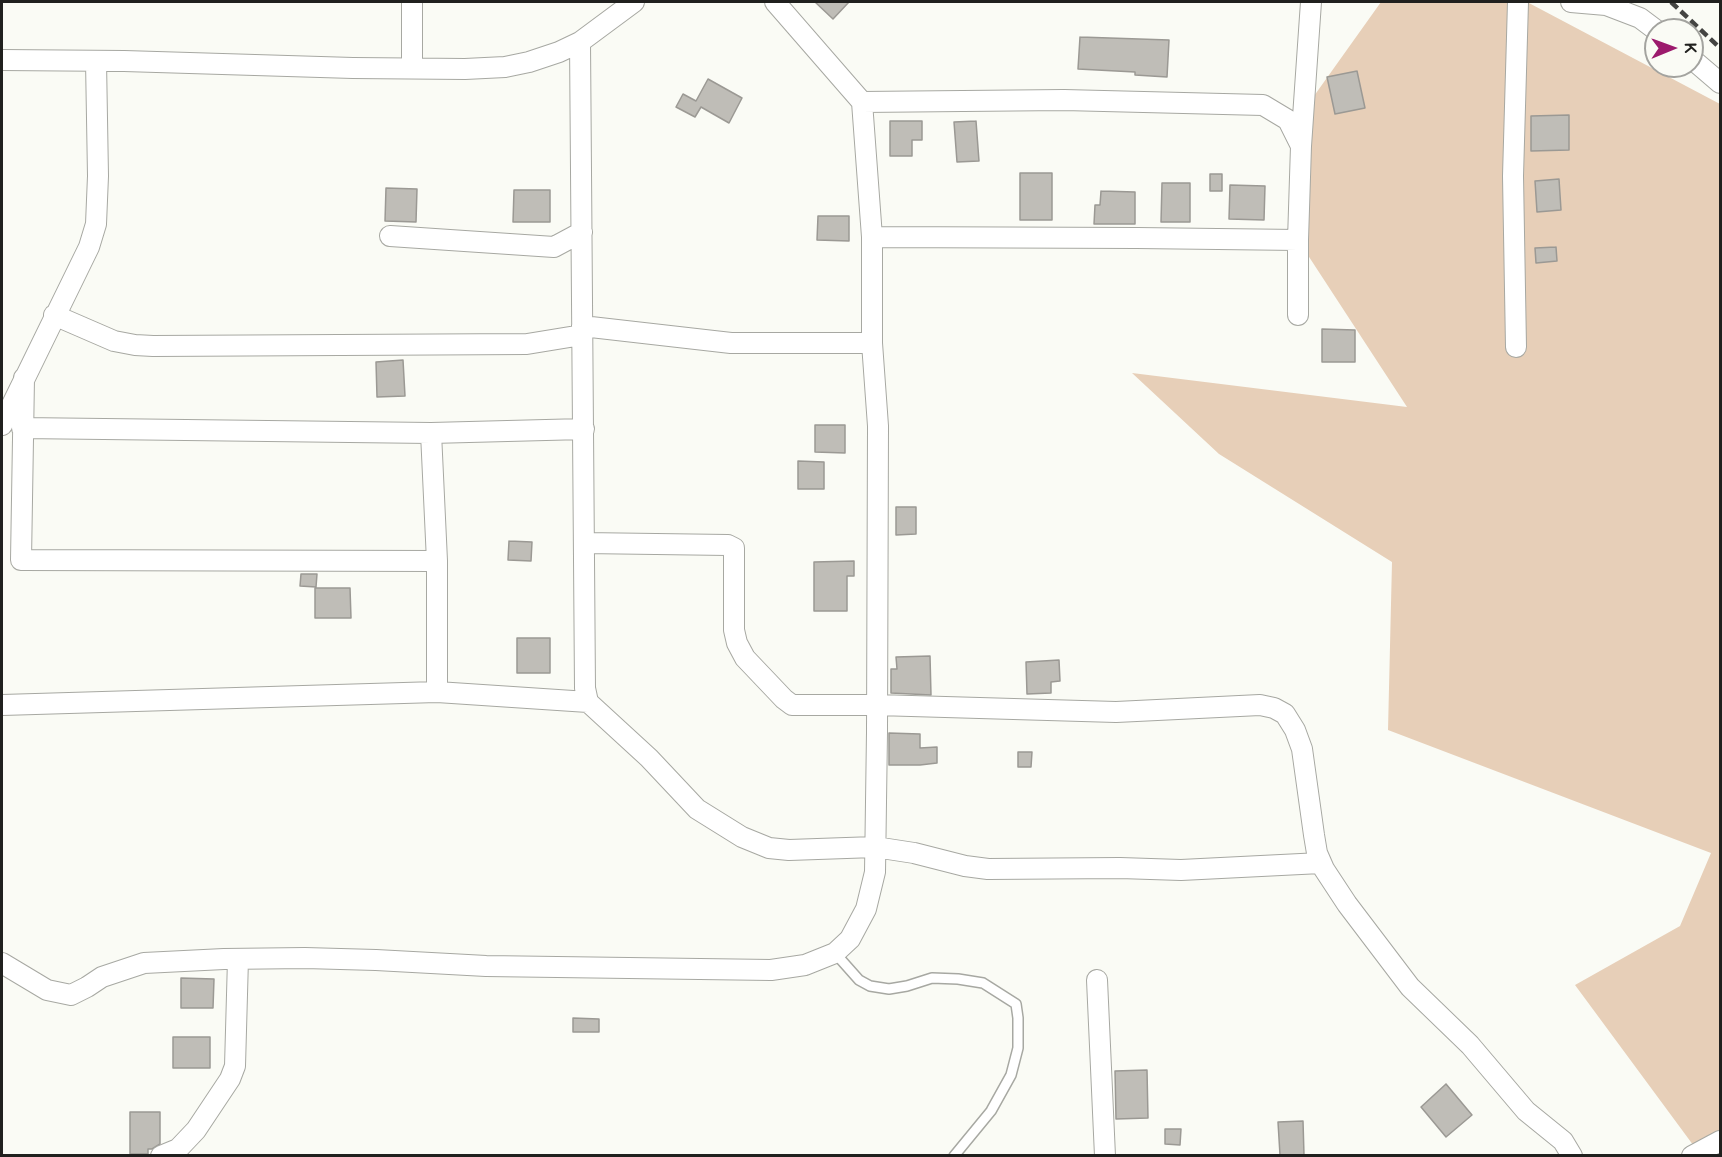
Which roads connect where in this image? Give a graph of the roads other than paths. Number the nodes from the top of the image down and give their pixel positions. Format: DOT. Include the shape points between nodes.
graph roads {
  1 [pos="412,2"];
  2 [pos="634,2"];
  3 [pos="775,2"];
  4 [pos="1311,2"];
  5 [pos="1518,2"];
  6 [pos="1571,2"];
  7 [pos="1644,21"];
  8 [pos="580,42"];
  9 [pos="2,60"];
  10 [pos="96,61"];
  11 [pos="412,69"];
  12 [pos="1704,69"];
  13 [pos="1720,83"];
  14 [pos="862,102"];
  15 [pos="1301,146"];
  16 [pos="582,232"];
  17 [pos="390,236"];
  18 [pos="872,237"];
  19 [pos="1298,240"];
  20 [pos="54,315"];
  21 [pos="1298,315"];
  22 [pos="582,330"];
  23 [pos="872,343"];
  24 [pos="1516,347"];
  25 [pos="24,378"];
  26 [pos="2,424"];
  27 [pos="22,428"];
  28 [pos="584,429"];
  29 [pos="431,433"];
  30 [pos="584,543"];
  31 [pos="437,561"];
  32 [pos="437,693"];
  33 [pos="588,702"];
  34 [pos="2,705"];
  35 [pos="877,705"];
  36 [pos="875,847"];
  37 [pos="1321,862"];
  38 [pos="835,953"];
  39 [pos="238,959"];
  40 [pos="2,963"];
  41 [pos="1098,980"];
  42 [pos="1720,1141"];
  43 [pos="161,1155"];
  44 [pos="954,1155"];
  45 [pos="1105,1155"];
  46 [pos="1572,1155"];
  47 [pos="1692,1155"];
  1 -- 11 [label="street"];
  2 -- 8 [label="street"];
  3 -- 14 [label="street"];
  4 -- 15 [label="street"];
  5 -- 24 [label="street" via="1513,176"];
  6 -- 7 [label="street" via="1606,5"];
  8 -- 11 [label="street" via="505,67"];
  8 -- 16 [label="street"];
  9 -- 10 [label="street"];
  10 -- 11 [label="street"];
  10 -- 20 [label="street" via="96,224 89,247"];
  12 -- 13 [label="street"];
  14 -- 15 [label="street" via="1064,100 1263,105 1288,120"];
  14 -- 18 [label="street"];
  15 -- 19 [label="street"];
  16 -- 17 [label="street" via="554,247"];
  16 -- 22 [label="street"];
  18 -- 19 [label="street"];
  18 -- 23 [label="street"];
  19 -- 21 [label="street"];
  20 -- 22 [label="street" via="114,341 153,346 527,344"];
  20 -- 25 [label="street"];
  22 -- 23 [label="street" via="731,343"];
  22 -- 28 [label="street"];
  23 -- 35 [label="street" via="878,426"];
  25 -- 26 [label="street"];
  25 -- 27 [label="street"];
  27 -- 29 [label="street"];
  27 -- 31 [label="street" via="21,560"];
  28 -- 29 [label="street"];
  28 -- 30 [label="street"];
  29 -- 31 [label="street"];
  30 -- 33 [label="street"];
  30 -- 35 [label="street" via="734,548 735,630 745,658 792,705"];
  31 -- 32 [label="street"];
  32 -- 33 [label="street"];
  32 -- 34 [label="street"];
  33 -- 36 [label="street" via="697,809 742,837 768,848 789,850"];
  35 -- 36 [label="street"];
  35 -- 37 [label="street" via="1116,711 1260,705 1274,708 1285,714 1302,749"];
  36 -- 37 [label="street" via="988,869 1181,870"];
  36 -- 38 [label="street" via="875,872 866,909 850,939"];
  37 -- 46 [label="street" via="1347,904 1410,987 1470,1045 1526,1111 1563,1141"];
  38 -- 39 [label="street" via="804,965 771,970"];
  38 -- 44 [label="lane" via="859,980 870,986 889,989 932,978 958,979 983,983 1016,1004 1018,1048 1011,1075 991,1111"];
  39 -- 40 [label="street" via="144,963 102,977 71,994 47,990"];
  39 -- 43 [label="street" via="235,1066 230,1079 196,1130 178,1149"];
  41 -- 45 [label="street"];
  42 -- 47 [label="street"];
}
